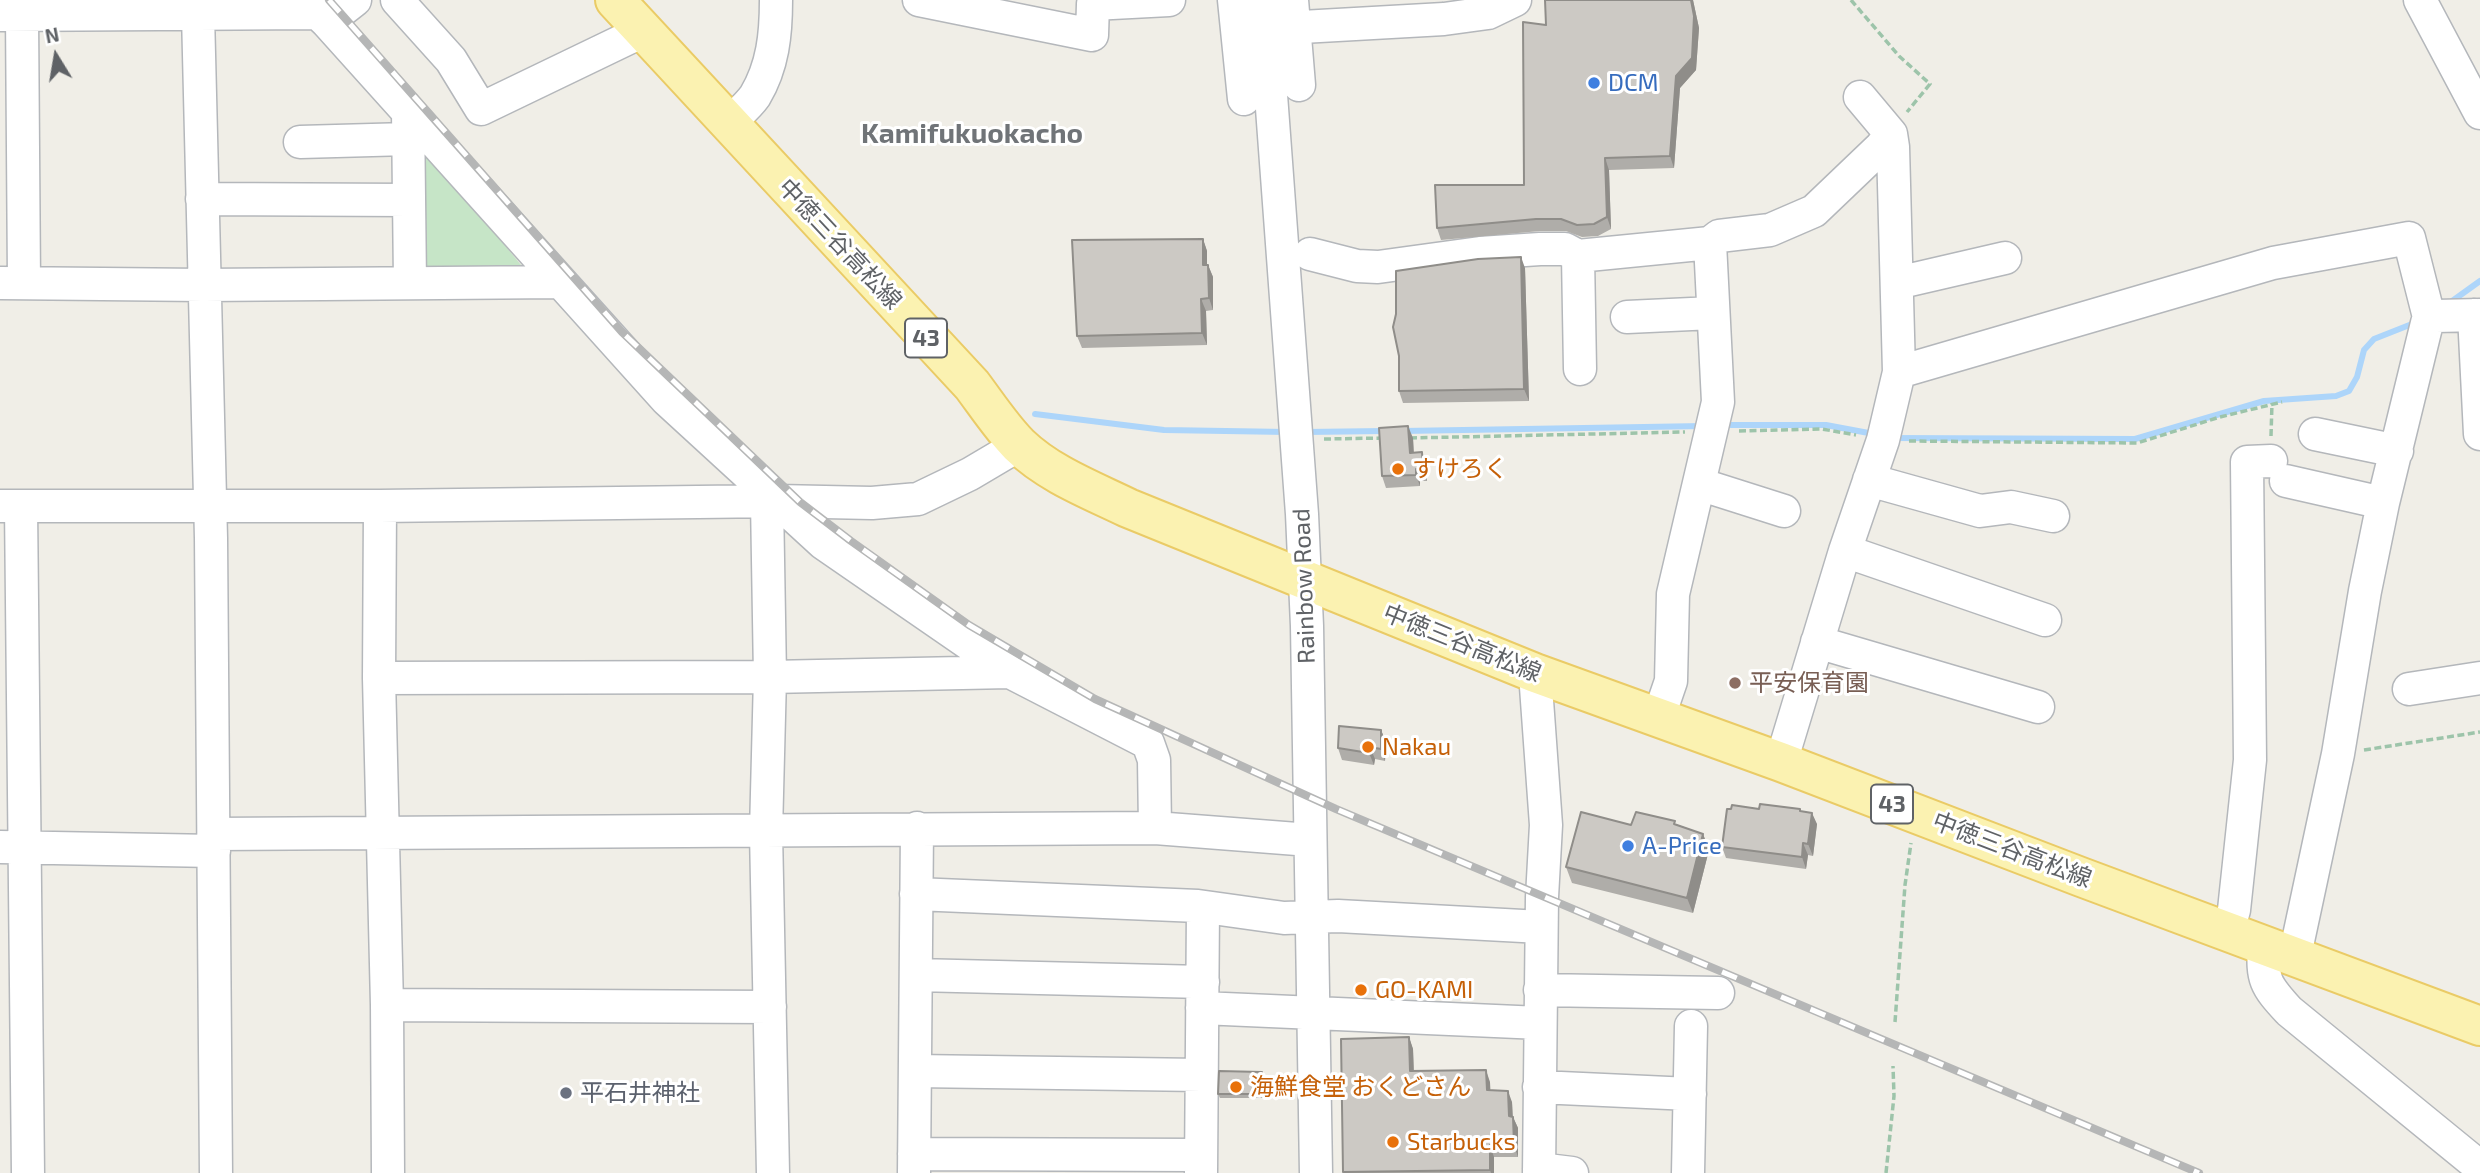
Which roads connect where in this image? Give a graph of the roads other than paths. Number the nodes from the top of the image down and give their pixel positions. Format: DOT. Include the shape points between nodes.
graph roads {
  1 [pos="355,0"];
  2 [pos="397,0"];
  3 [pos="615,0"];
  4 [pos="776,0"];
  5 [pos="919,0"];
  6 [pos="1169,0"];
  7 [pos="1234,0"];
  8 [pos="1515,0"];
  9 [pos="2420,0"];
  10 [pos="316,12"];
  11 [pos="198,14"];
  12 [pos="1279,14"];
  13 [pos="11,15"];
  14 [pos="643,31"];
  15 [pos="1299,85"];
  16 [pos="1860,97"];
  17 [pos="1244,99"];
  18 [pos="2480,113"];
  19 [pos="728,124"];
  20 [pos="408,125"];
  21 [pos="1891,134"];
  22 [pos="300,142"];
  23 [pos="202,199"];
  24 [pos="409,200"];
  25 [pos="1710,243"];
  26 [pos="1310,254"];
  27 [pos="1578,256"];
  28 [pos="2005,258"];
  29 [pos="560,282"];
  30 [pos="12,283"];
  31 [pos="410,283"];
  32 [pos="1897,283"];
  33 [pos="204,285"];
  34 [pos="1713,313"];
  35 [pos="2477,315"];
  36 [pos="1627,317"];
  37 [pos="2430,321"];
  38 [pos="1580,369"];
  39 [pos="1899,372"];
  40 [pos="2480,433"];
  41 [pos="2315,434"];
  42 [pos="1020,445"];
  43 [pos="2397,451"];
  44 [pos="1869,480"];
  45 [pos="1699,484"];
  46 [pos="772,501"];
  47 [pos="2383,503"];
  48 [pos="10,506"];
  49 [pos="380,506"];
  50 [pos="209,507"];
  51 [pos="1784,511"];
  52 [pos="2053,516"];
  53 [pos="1845,551"];
  54 [pos="1305,579"];
  55 [pos="2045,620"];
  56 [pos="1817,642"];
  57 [pos="1010,671"];
  58 [pos="1535,673"];
  59 [pos="11,675"];
  60 [pos="769,677"];
  61 [pos="379,678"];
  62 [pos="2480,678"];
  63 [pos="2409,689"];
  64 [pos="2038,708"];
  65 [pos="1658,719"];
  66 [pos="1781,762"];
  67 [pos="12,768"];
  68 [pos="917,828"];
  69 [pos="1156,828"];
  70 [pos="766,832"];
  71 [pos="382,834"];
  72 [pos="1310,840"];
  73 [pos="214,842"];
  74 [pos="12,847"];
  75 [pos="916,894"];
  76 [pos="1203,908"];
  77 [pos="1311,917"];
  78 [pos="1541,927"];
  79 [pos="2228,931"];
  80 [pos="2279,950"];
  81 [pos="916,975"];
  82 [pos="1540,990"];
  83 [pos="1718,993"];
  84 [pos="1202,995"];
  85 [pos="387,1004"];
  86 [pos="770,1007"];
  87 [pos="1313,1013"];
  88 [pos="1540,1023"];
  89 [pos="1691,1026"];
  90 [pos="2480,1026"];
  91 [pos="915,1071"];
  92 [pos="1201,1075"];
  93 [pos="1539,1087"];
  94 [pos="1690,1094"];
  95 [pos="914,1163"];
  96 [pos="1200,1164"];
  97 [pos="2480,1167"];
  98 [pos="1539,1171"];
  99 [pos="28,1173"];
  100 [pos="216,1173"];
  101 [pos="388,1173"];
  102 [pos="773,1173"];
  103 [pos="1316,1173"];
  104 [pos="1572,1173"];
  105 [pos="1688,1173"];
  1 -- 10 [label="street"];
  2 -- 14 [label="street" via="451,60 481,109"];
  3 -- 14 [label="main road, 中徳三谷高松線 / 43"];
  4 -- 19 [label="street" via="776,33 769,65 754,96"];
  5 -- 6 [label="street" via="1092,35 1093,4"];
  7 -- 17 [label="street"];
  8 -- 12 [label="street" via="1488,13 1444,19"];
  9 -- 18 [label="street"];
  10 -- 11 [label="street"];
  10 -- 20 [label="street"];
  11 -- 13 [label="street"];
  11 -- 23 [label="street"];
  12 -- 15 [label="street"];
  12 -- 54 [label="street, Rainbow Road"];
  13 -- 30 [label="street"];
  14 -- 19 [label="main road, 中徳三谷高松線 / 43"];
  16 -- 21 [label="street"];
  19 -- 42 [label="main road, 中徳三谷高松線 / 43" via="972,386"];
  20 -- 22 [label="street"];
  20 -- 24 [label="street"];
  20 -- 29 [label="street"];
  21 -- 25 [label="street" via="1814,211 1770,230 1719,236"];
  21 -- 32 [label="street"];
  23 -- 24 [label="street"];
  23 -- 33 [label="street"];
  24 -- 31 [label="street"];
  25 -- 27 [label="street"];
  25 -- 34 [label="street"];
  26 -- 27 [label="street" via="1378,267 1540,249 1565,249"];
  27 -- 38 [label="street"];
  28 -- 32 [label="street"];
  29 -- 31 [label="street"];
  29 -- 46 [label="street" via="667,400"];
  30 -- 33 [label="street"];
  31 -- 33 [label="street"];
  32 -- 39 [label="street"];
  33 -- 50 [label="street"];
  34 -- 36 [label="street"];
  34 -- 45 [label="street" via="1718,402"];
  35 -- 37 [label="street" via="2436,316"];
  35 -- 40 [label="street"];
  37 -- 39 [label="street" via="2409,237 2273,263"];
  37 -- 43 [label="street"];
  39 -- 44 [label="street"];
  41 -- 43 [label="street"];
  42 -- 46 [label="street" via="918,499"];
  42 -- 54 [label="main road, 中徳三谷高松線 / 43" via="1079,485"];
  43 -- 47 [label="street"];
  44 -- 52 [label="street" via="1980,511 2011,508"];
  44 -- 53 [label="street"];
  45 -- 51 [label="street"];
  45 -- 65 [label="street" via="1673,594 1671,681"];
  46 -- 49 [label="street"];
  46 -- 57 [label="street" via="823,542"];
  46 -- 60 [label="street"];
  47 -- 79 [label="street" via="2247,461 2250,760"];
  47 -- 80 [label="street" via="2338,754"];
  48 -- 50 [label="street"];
  48 -- 59 [label="street"];
  49 -- 50 [label="street"];
  49 -- 61 [label="street"];
  50 -- 73 [label="street"];
  53 -- 55 [label="street"];
  53 -- 56 [label="street"];
  54 -- 58 [label="main road, 中徳三谷高松線 / 43"];
  54 -- 72 [label="street, Rainbow Road"];
  56 -- 64 [label="street"];
  56 -- 66 [label="street"];
  57 -- 60 [label="street"];
  57 -- 69 [label="street" via="1148,743 1154,760"];
  58 -- 65 [label="main road, 中徳三谷高松線 / 43"];
  58 -- 78 [label="street" via="1546,825"];
  59 -- 67 [label="street"];
  60 -- 61 [label="street"];
  60 -- 70 [label="street"];
  61 -- 71 [label="street"];
  62 -- 63 [label="street"];
  65 -- 66 [label="main road, 中徳三谷高松線 / 43"];
  66 -- 79 [label="main road, 中徳三谷高松線 / 43"];
  67 -- 74 [label="street"];
  68 -- 69 [label="street"];
  68 -- 70 [label="street"];
  68 -- 75 [label="street"];
  69 -- 72 [label="street"];
  70 -- 71 [label="street"];
  70 -- 86 [label="street"];
  71 -- 73 [label="street"];
  71 -- 85 [label="street"];
  72 -- 77 [label="street, Rainbow Road"];
  73 -- 74 [label="street"];
  73 -- 100 [label="street"];
  74 -- 99 [label="street"];
  75 -- 76 [label="street"];
  75 -- 81 [label="street"];
  76 -- 77 [label="street"];
  76 -- 84 [label="street"];
  77 -- 78 [label="street"];
  77 -- 87 [label="street, Rainbow Road"];
  78 -- 82 [label="street"];
  79 -- 80 [label="main road, 中徳三谷高松線 / 43"];
  80 -- 90 [label="main road, 中徳三谷高松線 / 43"];
  80 -- 97 [label="street" via="2262,970 2269,990"];
  81 -- 84 [label="street"];
  81 -- 91 [label="street"];
  82 -- 83 [label="street"];
  82 -- 88 [label="street"];
  84 -- 87 [label="street"];
  84 -- 92 [label="street"];
  85 -- 86 [label="street"];
  85 -- 101 [label="street"];
  86 -- 102 [label="street"];
  87 -- 88 [label="street"];
  87 -- 103 [label="street, Rainbow Road"];
  88 -- 93 [label="street"];
  89 -- 94 [label="street"];
  91 -- 92 [label="street"];
  91 -- 95 [label="street"];
  92 -- 96 [label="street"];
  93 -- 94 [label="street"];
  93 -- 98 [label="street"];
  94 -- 105 [label="street"];
  95 -- 96 [label="street"];
  98 -- 104 [label="street"];
}
